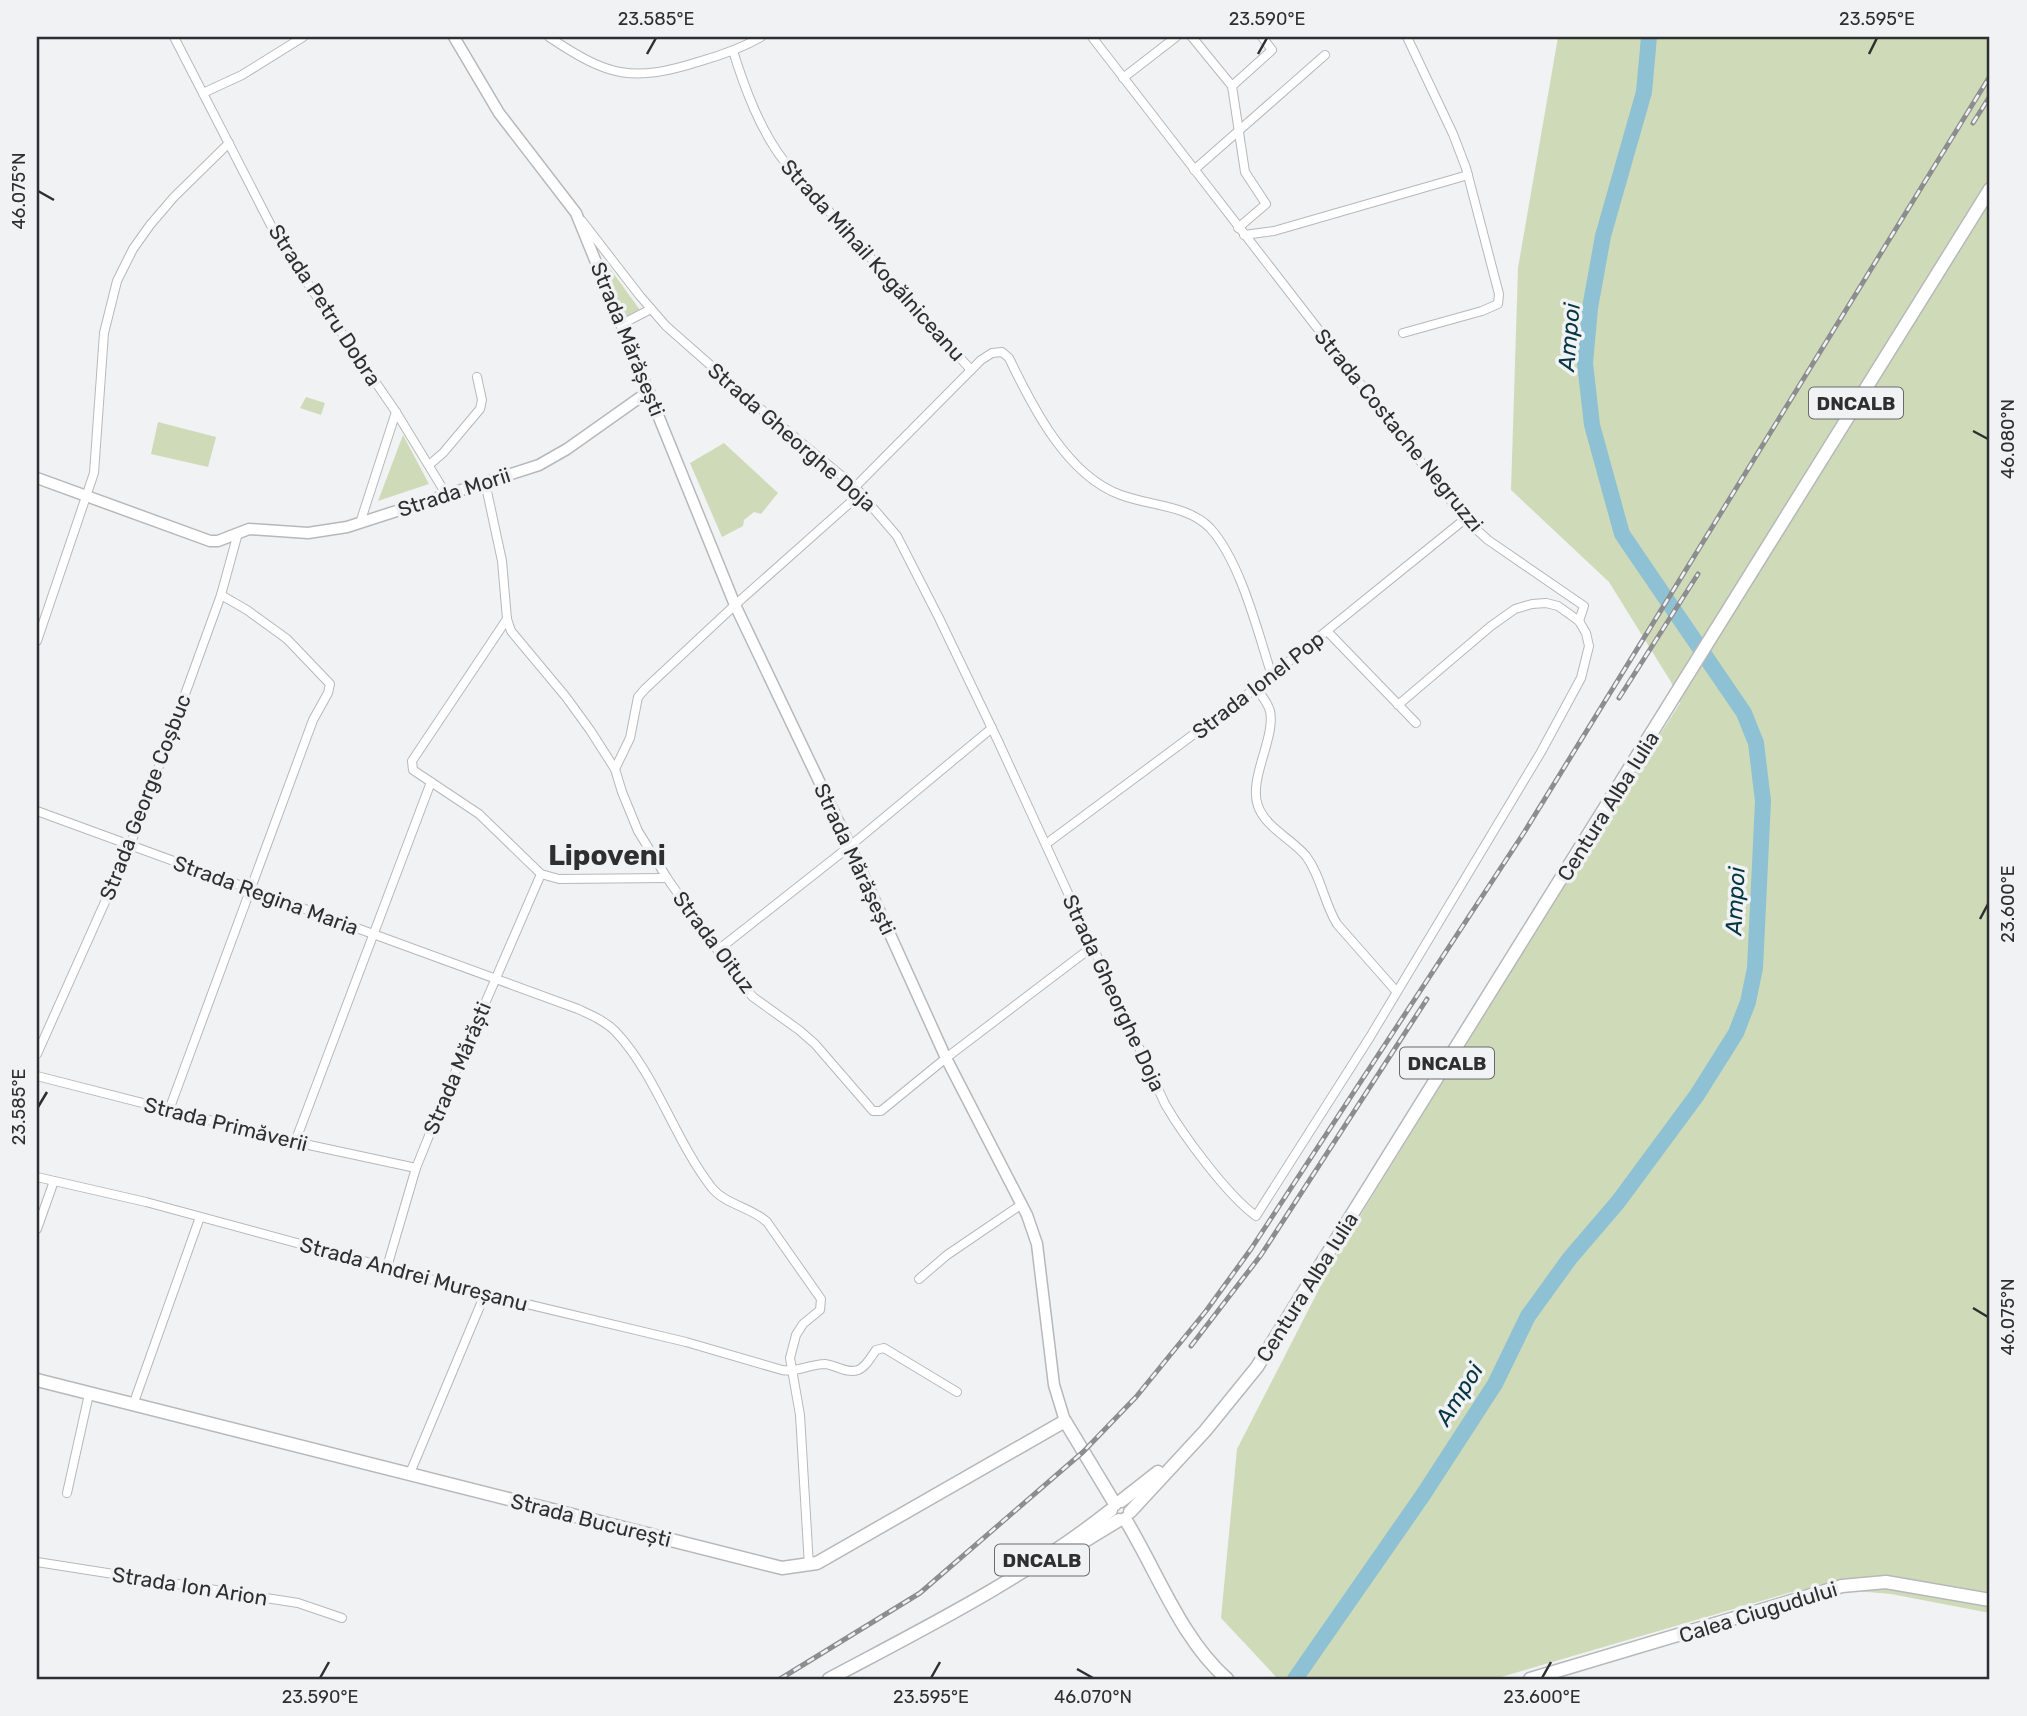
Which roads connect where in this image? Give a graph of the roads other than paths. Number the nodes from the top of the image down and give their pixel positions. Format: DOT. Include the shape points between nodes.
graph roads {
  1 [pos="174,37"];
  2 [pos="303,37"];
  3 [pos="454,37"];
  4 [pos="549,37"];
  5 [pos="761,37"];
  6 [pos="1092,37"];
  7 [pos="1176,37"];
  8 [pos="1192,37"];
  9 [pos="1262,37"];
  10 [pos="1408,37"];
  11 [pos="733,51"];
  12 [pos="1325,55"];
  13 [pos="1123,78"];
  14 [pos="1232,86"];
  15 [pos="203,93"];
  16 [pos="1238,133"];
  17 [pos="229,143"];
  18 [pos="1194,170"];
  19 [pos="1468,175"];
  20 [pos="1990,189"];
  21 [pos="576,213"];
  22 [pos="1241,232"];
  23 [pos="651,309"];
  24 [pos="622,324"];
  25 [pos="1403,333"];
  26 [pos="971,370"];
  27 [pos="477,377"];
  28 [pos="649,391"];
  29 [pos="396,412"];
  30 [pos="429,465"];
  31 [pos="37,478"];
  32 [pos="485,482"];
  33 [pos="858,490"];
  34 [pos="446,494"];
  35 [pos="88,496"];
  36 [pos="1465,519"];
  37 [pos="360,523"];
  38 [pos="238,533"];
  39 [pos="220,596"];
  40 [pos="735,605"];
  41 [pos="507,619"];
  42 [pos="1579,621"];
  43 [pos="1327,631"];
  44 [pos="37,641"];
  45 [pos="1272,676"];
  46 [pos="1256,688"];
  47 [pos="1398,705"];
  48 [pos="1416,723"];
  49 [pos="992,728"];
  50 [pos="615,769"];
  51 [pos="431,782"];
  52 [pos="37,811"];
  53 [pos="1046,844"];
  54 [pos="130,846"];
  55 [pos="850,846"];
  56 [pos="541,874"];
  57 [pos="667,878"];
  58 [pos="251,890"];
  59 [pos="372,934"];
  60 [pos="1092,947"];
  61 [pos="718,950"];
  62 [pos="494,979"];
  63 [pos="1396,991"];
  64 [pos="37,1054"];
  65 [pos="946,1058"];
  66 [pos="37,1076"];
  67 [pos="169,1110"];
  68 [pos="295,1142"];
  69 [pos="416,1168"];
  70 [pos="37,1177"];
  71 [pos="54,1181"];
  72 [pos="1022,1204"];
  73 [pos="200,1217"];
  74 [pos="37,1229"];
  75 [pos="387,1267"];
  76 [pos="919,1279"];
  77 [pos="485,1294"];
  78 [pos="791,1372"];
  79 [pos="37,1380"];
  80 [pos="957,1392"];
  81 [pos="89,1394"];
  82 [pos="133,1405"];
  83 [pos="1065,1421"];
  84 [pos="410,1473"];
  85 [pos="67,1493"];
  86 [pos="1120,1511"];
  87 [pos="37,1562"];
  88 [pos="809,1566"];
  89 [pos="1990,1600"];
  90 [pos="342,1618"];
  91 [pos="829,1679"];
  92 [pos="1227,1679"];
  93 [pos="1530,1679"];
  1 -- 15 [label="street, Strada Petru Dobra"];
  2 -- 15 [label="street"];
  3 -- 21 [label="street, Strada Gheorghe Doja" via="499,113"];
  4 -- 11 [label="street" via="604,67 630,75 668,72"];
  5 -- 11 [label="street"];
  6 -- 13 [label="street, Strada Costache Negruzzi"];
  7 -- 13 [label="street"];
  8 -- 14 [label="street"];
  9 -- 14 [label="street" via="1272,50"];
  10 -- 19 [label="street" via="1454,134"];
  11 -- 26 [label="street, Strada Mihail Kogălniceanu" via="772,145"];
  12 -- 16 [label="street"];
  13 -- 18 [label="street, Strada Costache Negruzzi"];
  14 -- 16 [label="street"];
  15 -- 17 [label="street, Strada Petru Dobra"];
  16 -- 18 [label="street"];
  16 -- 22 [label="street" via="1245,172 1266,204"];
  17 -- 29 [label="street, Strada Petru Dobra" via="292,263"];
  17 -- 35 [label="street" via="150,225 117,281 104,333 96,459"];
  18 -- 22 [label="street, Strada Costache Negruzzi"];
  19 -- 22 [label="street" via="1274,231"];
  19 -- 25 [label="street" via="1498,304"];
  20 -- 86 [label="main road, Centura Alba Iulia / DNCALB" via="1257,1367 1216,1417"];
  21 -- 23 [label="street, Strada Gheorghe Doja"];
  21 -- 24 [label="street, Strada Mărășești"];
  22 -- 36 [label="street, Strada Costache Negruzzi"];
  23 -- 24 [label="street"];
  23 -- 33 [label="street, Strada Gheorghe Doja"];
  24 -- 28 [label="street, Strada Mărășești"];
  26 -- 33 [label="street"];
  26 -- 45 [label="street, Strada Mihail Kogălniceanu" via="992,353 1002,352 1037,414 1094,481 1120,495 1190,514 1209,527 1220,540 1249,605"];
  27 -- 30 [label="street" via="480,409"];
  28 -- 32 [label="street, Strada Morii" via="551,460"];
  28 -- 40 [label="street, Strada Mărășești"];
  29 -- 30 [label="street, Strada Petru Dobra"];
  29 -- 37 [label="street"];
  30 -- 34 [label="street, Strada Petru Dobra"];
  31 -- 35 [label="street, Strada Morii"];
  32 -- 34 [label="street, Strada Morii"];
  32 -- 41 [label="street" via="502,561"];
  33 -- 40 [label="street"];
  33 -- 49 [label="street, Strada Gheorghe Doja" via="906,551"];
  34 -- 37 [label="street, Strada Morii"];
  35 -- 38 [label="street, Strada Morii" via="199,539 218,541"];
  35 -- 44 [label="street"];
  36 -- 42 [label="street, Strada Costache Negruzzi" via="1584,606"];
  36 -- 43 [label="street, Strada Ionel Pop"];
  37 -- 38 [label="street, Strada Morii" via="308,533 249,529"];
  38 -- 39 [label="street, Strada George Coșbuc"];
  39 -- 54 [label="street, Strada George Coșbuc"];
  39 -- 58 [label="street" via="287,639 330,684"];
  40 -- 50 [label="street" via="638,697 630,738"];
  40 -- 55 [label="street, Strada Mărășești"];
  41 -- 50 [label="street, Strada Oituz" via="515,637 566,697"];
  41 -- 51 [label="street" via="412,761 411,767"];
  42 -- 47 [label="street" via="1546,603 1515,609"];
  42 -- 63 [label="street, Strada Gheorghe Doja" via="1589,646 1581,678"];
  43 -- 45 [label="street, Strada Ionel Pop"];
  43 -- 47 [label="street"];
  45 -- 46 [label="street, Strada Ionel Pop"];
  46 -- 53 [label="street, Strada Ionel Pop"];
  46 -- 63 [label="street" via="1270,710 1257,804 1264,817 1308,858 1337,925"];
  47 -- 48 [label="street"];
  49 -- 53 [label="street, Strada Gheorghe Doja"];
  49 -- 55 [label="street"];
  50 -- 57 [label="street, Strada Oituz" via="638,831"];
  51 -- 56 [label="street" via="479,814"];
  51 -- 59 [label="street"];
  52 -- 54 [label="street, Strada Regina Maria"];
  53 -- 60 [label="street, Strada Gheorghe Doja"];
  54 -- 58 [label="street, Strada Regina Maria"];
  54 -- 64 [label="street, Strada George Coșbuc"];
  55 -- 61 [label="street"];
  55 -- 65 [label="street, Strada Mărășești"];
  56 -- 57 [label="street" via="559,879"];
  56 -- 62 [label="street, Strada Mărăști"];
  57 -- 61 [label="street, Strada Oituz"];
  58 -- 59 [label="street, Strada Regina Maria"];
  58 -- 67 [label="street"];
  59 -- 62 [label="street, Strada Regina Maria"];
  59 -- 68 [label="street"];
  60 -- 63 [label="street, Strada Gheorghe Doja" via="1175,1120 1235,1197 1256,1216"];
  60 -- 65 [label="street"];
  61 -- 65 [label="street, Strada Oituz" via="753,997 807,1037 873,1111 881,1111"];
  62 -- 69 [label="street, Strada Mărăști"];
  62 -- 78 [label="street, Strada Regina Maria" via="578,1009 616,1032 712,1189 767,1222 821,1299 820,1310 796,1335"];
  65 -- 72 [label="street, Strada Mărășești"];
  66 -- 67 [label="street, Strada Primăverii"];
  67 -- 68 [label="street, Strada Primăverii"];
  68 -- 69 [label="street, Strada Primăverii"];
  69 -- 75 [label="street, Strada Mărăști"];
  70 -- 71 [label="street, Strada Andrei Mureșanu"];
  71 -- 73 [label="street, Strada Andrei Mureșanu"];
  71 -- 74 [label="street"];
  72 -- 76 [label="street"];
  72 -- 83 [label="street, Strada Mărășești" via="1037,1244 1054,1385"];
  73 -- 75 [label="street, Strada Andrei Mureșanu"];
  73 -- 82 [label="street"];
  75 -- 77 [label="street, Strada Andrei Mureșanu"];
  77 -- 78 [label="street, Strada Andrei Mureșanu"];
  77 -- 84 [label="street"];
  78 -- 80 [label="street, Strada Andrei Mureșanu" via="826,1364 858,1370 880,1347"];
  78 -- 88 [label="street" via="800,1415"];
  79 -- 81 [label="main road, Strada București"];
  81 -- 82 [label="main road, Strada București"];
  81 -- 85 [label="street"];
  82 -- 84 [label="main road, Strada București"];
  83 -- 86 [label="main road, Strada Mărășești"];
  83 -- 88 [label="main road, Strada București"];
  84 -- 88 [label="main road, Strada București" via="752,1562 782,1568"];
  86 -- 91 [label="main road, Centura Alba Iulia / DNCALB" via="969,1604"];
  86 -- 92 [label="main road" via="1189,1634"];
  87 -- 90 [label="street, Strada Ion Arion" via="298,1604"];
  89 -- 93 [label="main road, Calea Ciugudului" via="1899,1583 1842,1586"];
}
